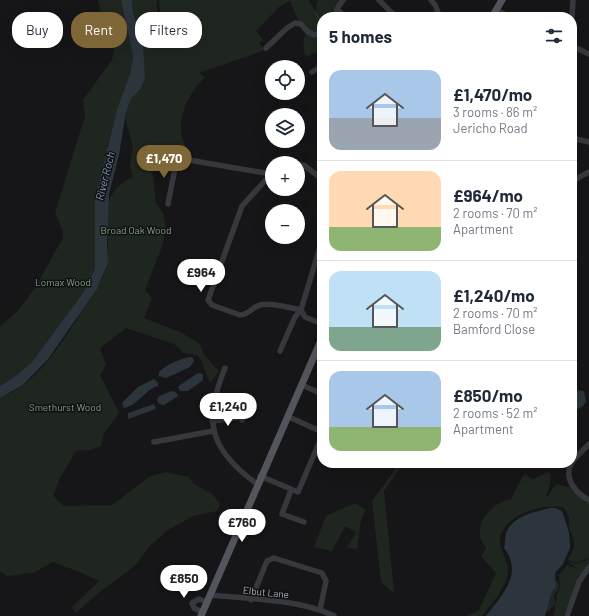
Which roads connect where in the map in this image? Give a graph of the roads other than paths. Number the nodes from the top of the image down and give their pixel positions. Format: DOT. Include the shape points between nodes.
graph roads {
  1 [pos="343,0"];
  2 [pos="379,0"];
  3 [pos="431,0"];
  4 [pos="502,0"];
  5 [pos="573,0"];
  6 [pos="337,9"];
  7 [pos="496,10"];
  8 [pos="336,12"];
  9 [pos="340,12"];
  10 [pos="391,12"];
  11 [pos="438,12"];
  12 [pos="500,12"];
  13 [pos="572,12"];
  14 [pos="317,34"];
  15 [pos="266,48"];
  16 [pos="577,48"];
  17 [pos="589,54"];
  18 [pos="317,69"];
  19 [pos="312,72"];
  20 [pos="577,139"];
  21 [pos="589,142"];
  22 [pos="305,166"];
  23 [pos="589,172"];
  24 [pos="265,173"];
  25 [pos="317,175"];
  26 [pos="577,178"];
  27 [pos="265,181"];
  28 [pos="168,204"];
  29 [pos="317,257"];
  30 [pos="301,310"];
  31 [pos="315,321"];
  32 [pos="280,351"];
  33 [pos="317,359"];
  34 [pos="225,368"];
  35 [pos="302,385"];
  36 [pos="317,392"];
  37 [pos="252,400"];
  38 [pos="289,417"];
  39 [pos="212,421"];
  40 [pos="317,430"];
  41 [pos="213,431"];
  42 [pos="154,442"];
  43 [pos="589,444"];
  44 [pos="317,447"];
  45 [pos="577,457"];
  46 [pos="570,468"];
  47 [pos="260,476"];
  48 [pos="257,484"];
  49 [pos="291,490"];
  50 [pos="589,500"];
  51 [pos="304,522"];
  52 [pos="589,567"];
  53 [pos="209,598"];
  54 [pos="251,600"];
  55 [pos="320,610"];
  56 [pos="202,614"];
  57 [pos="334,616"];
  58 [pos="566,616"];
  1 -- 6 [label="street"];
  2 -- 10 [label="street"];
  3 -- 11 [label="street"];
  4 -- 7 [label="main road"];
  5 -- 13 [label="street"];
  6 -- 8 [label="street"];
  6 -- 9 [label="street"];
  7 -- 12 [label="street"];
  14 -- 15 [label="street" via="314,35 302,24 295,23"];
  16 -- 17 [label="street"];
  18 -- 19 [label="street"];
  20 -- 21 [label="street"];
  22 -- 25 [label="street"];
  23 -- 26 [label="street"];
  24 -- 28 [label="street" via="177,158"];
  27 -- 30 [label="street" via="242,206 208,298 210,304 240,315 248,315 255,307 262,305"];
  29 -- 30 [label="street"];
  30 -- 31 [label="street" via="305,317"];
  30 -- 32 [label="street" via="295,317"];
  33 -- 35 [label="main road"];
  34 -- 39 [label="street" via="213,404"];
  35 -- 36 [label="street"];
  35 -- 38 [label="main road"];
  37 -- 39 [label="street" via="242,418"];
  38 -- 40 [label="street"];
  38 -- 47 [label="main road"];
  39 -- 41 [label="street"];
  41 -- 42 [label="street"];
  41 -- 48 [label="street" via="228,460"];
  43 -- 45 [label="street"];
  44 -- 49 [label="street" via="298,492"];
  46 -- 50 [label="street" via="573,488"];
  47 -- 48 [label="main road"];
  47 -- 49 [label="street"];
  48 -- 53 [label="main road"];
  49 -- 51 [label="street" via="282,514"];
  52 -- 58 [label="street" via="579,582"];
  53 -- 54 [label="street, Elbut Lane"];
  53 -- 56 [label="main road"];
  53 -- 56 [label="street" via="192,603"];
  54 -- 55 [label="street, Elbut Lane" via="287,603"];
  54 -- 55 [label="street" via="267,561 274,558 322,573 326,581"];
  55 -- 57 [label="street, Elbut Lane"];
}
